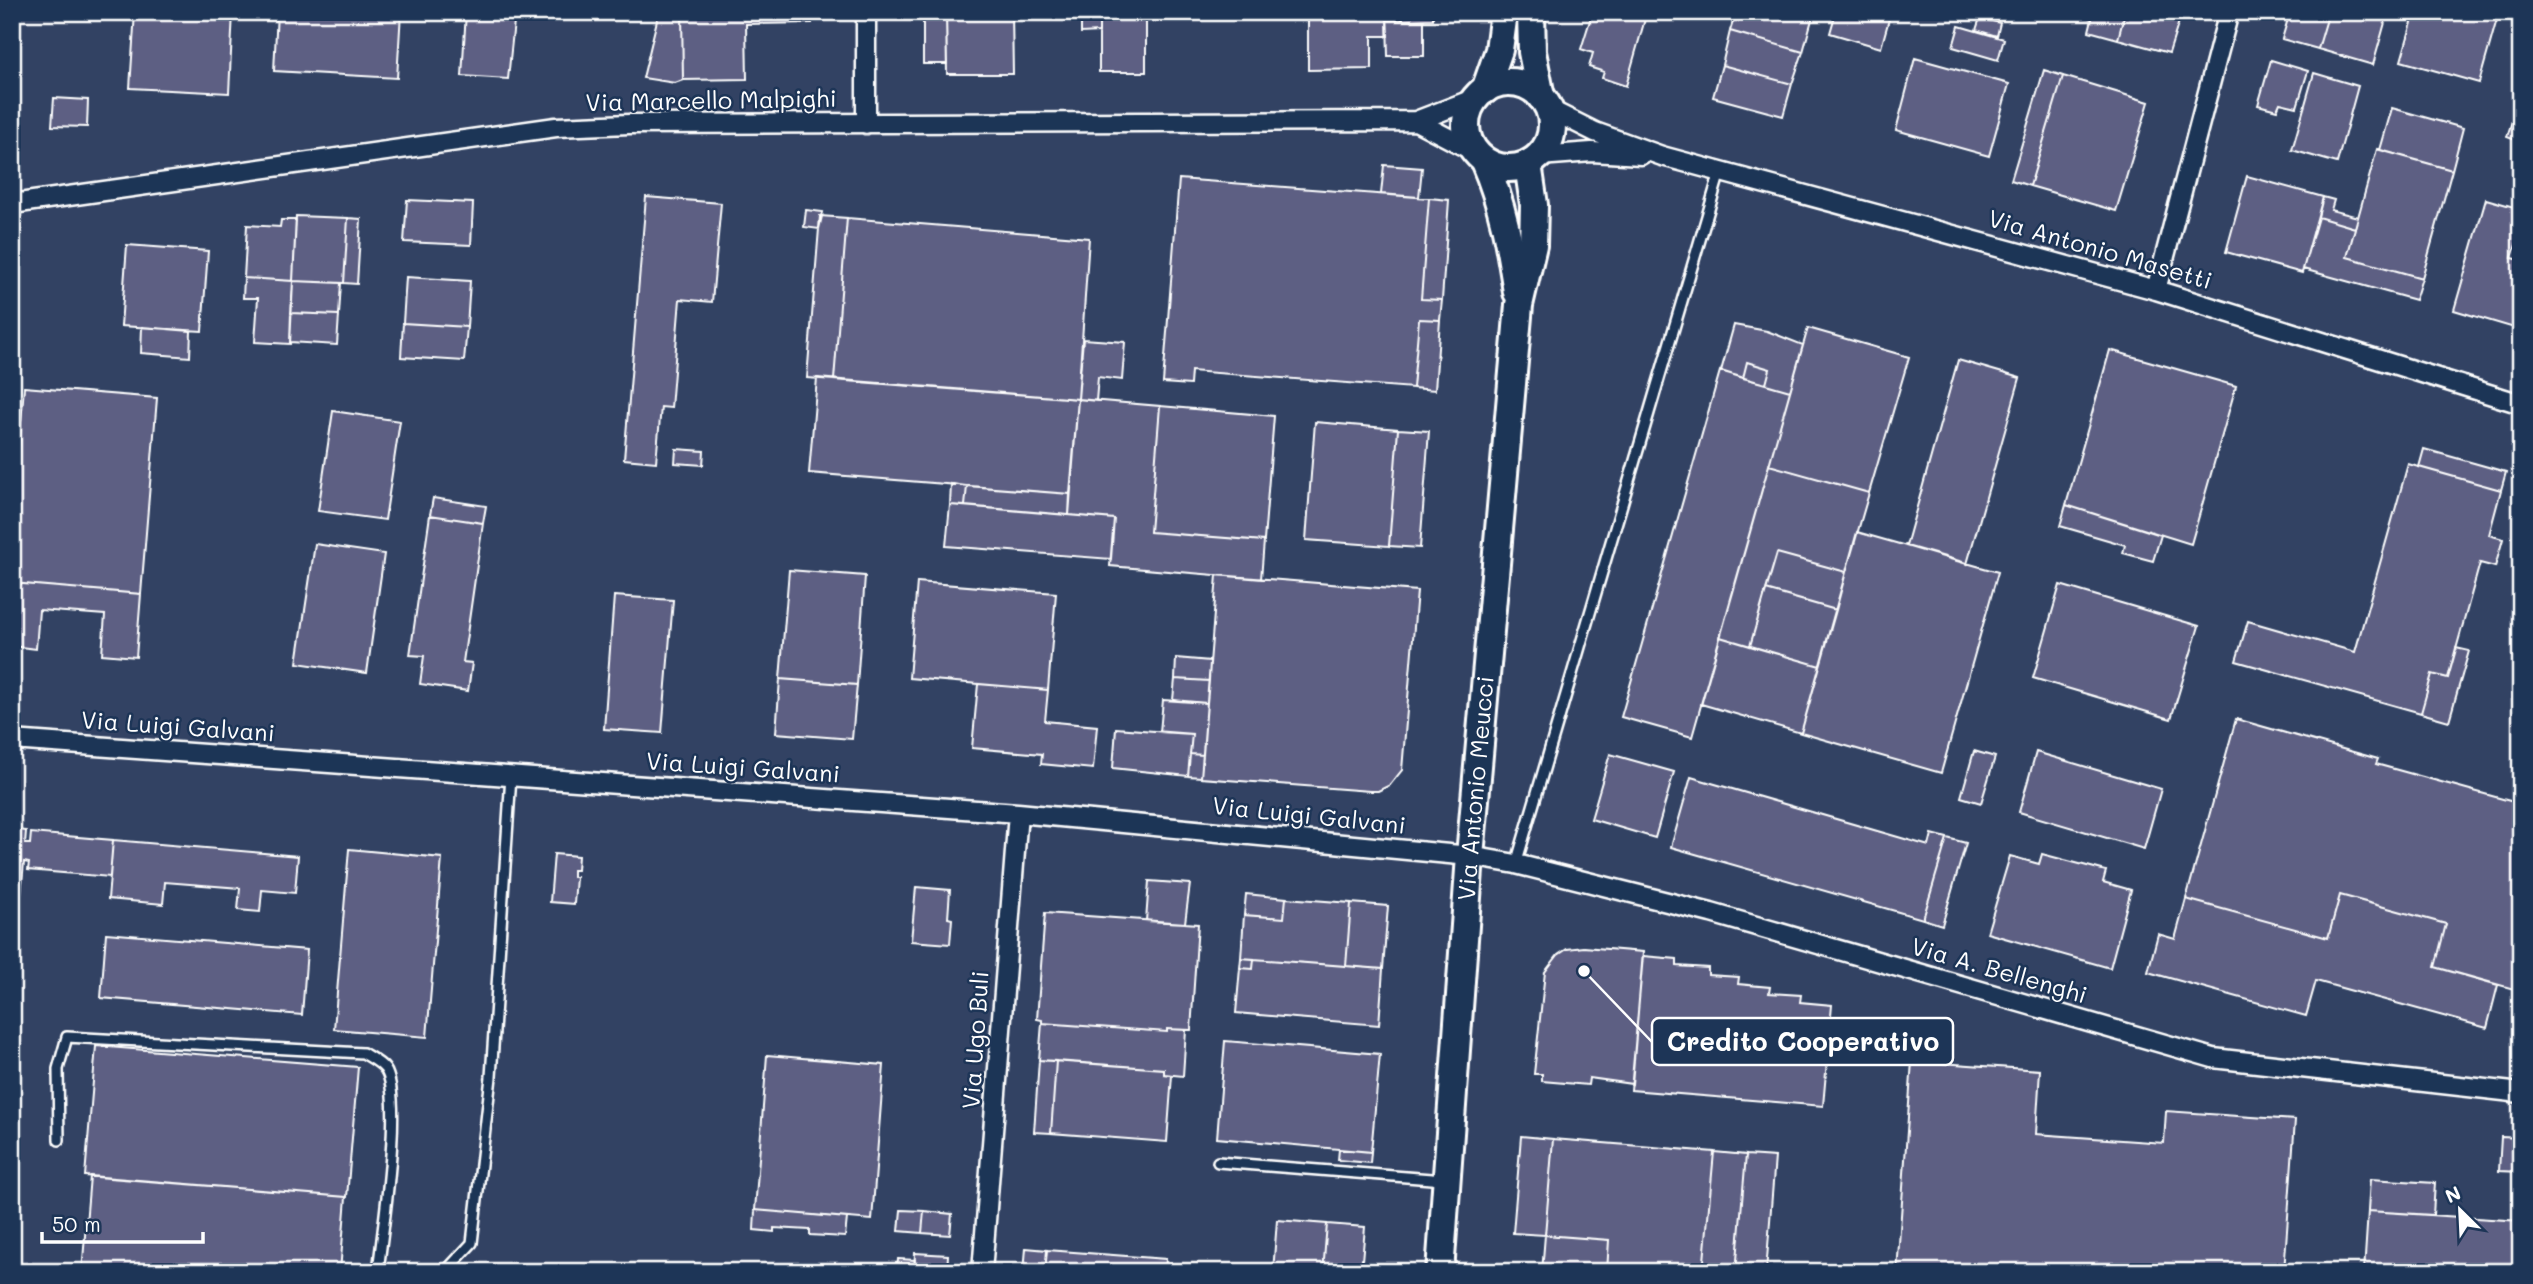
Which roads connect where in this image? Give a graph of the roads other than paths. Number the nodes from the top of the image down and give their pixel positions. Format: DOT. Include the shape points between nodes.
graph roads {
  1 [pos="866,12"];
  2 [pos="1504,12"];
  3 [pos="1531,12"];
  4 [pos="2229,12"];
  5 [pos="1480,94"];
  6 [pos="1545,103"];
  7 [pos="1416,121"];
  8 [pos="866,124"];
  9 [pos="1662,156"];
  10 [pos="1480,157"];
  11 [pos="1533,160"];
  12 [pos="1720,172"];
  13 [pos="12,204"];
  14 [pos="2156,289"];
  15 [pos="1518,304"];
  16 [pos="2521,404"];
  17 [pos="12,740"];
  18 [pos="511,776"];
  19 [pos="1018,813"];
  20 [pos="1470,856"];
  21 [pos="1516,864"];
  22 [pos="2521,1093"];
  23 [pos="59,1140"];
  24 [pos="1218,1162"];
  25 [pos="1446,1180"];
  26 [pos="377,1272"];
  27 [pos="445,1272"];
  28 [pos="982,1272"];
  29 [pos="1440,1272"];
  1 -- 8 [label="street"];
  2 -- 5 [label="street" via="1499,50"];
  3 -- 6 [label="street" via="1532,52"];
  4 -- 14 [label="street"];
  5 -- 6 [label="street" via="1508,83 1520,84"];
  5 -- 7 [label="street, Via Marcello Malpighi"];
  5 -- 10 [label="street" via="1466,122 1467,135"];
  6 -- 9 [label="street, Via Antonio Masetti" via="1595,132"];
  6 -- 11 [label="street" via="1551,134"];
  7 -- 8 [label="street, Via Marcello Malpighi"];
  7 -- 10 [label="street, Via Marcello Malpighi"];
  8 -- 13 [label="street, Via Marcello Malpighi" via="556,127"];
  9 -- 11 [label="street, Via Antonio Masetti" via="1592,152"];
  9 -- 12 [label="street, Via Antonio Masetti"];
  10 -- 11 [label="street" via="1503,168"];
  10 -- 15 [label="street, Via Antonio Meucci" via="1499,196"];
  11 -- 15 [label="street, Via Antonio Meucci" via="1533,245"];
  12 -- 14 [label="street, Via Antonio Masetti"];
  12 -- 21 [label="lane"];
  14 -- 16 [label="street, Via Antonio Masetti"];
  15 -- 20 [label="street, Via Antonio Meucci"];
  17 -- 18 [label="street, Via Luigi Galvani"];
  18 -- 19 [label="street, Via Luigi Galvani"];
  18 -- 27 [label="lane" via="491,1077 472,1243"];
  19 -- 20 [label="street, Via Luigi Galvani"];
  19 -- 28 [label="street, Via Ugo Buli"];
  20 -- 21 [label="street, Via A. Bellenghi"];
  20 -- 25 [label="street, Via Antonio Meucci"];
  21 -- 22 [label="street, Via A. Bellenghi" via="1711,913 2213,1058"];
  23 -- 26 [label="lane" via="58,1069 67,1037 363,1053 384,1068 393,1090"];
  24 -- 25 [label="lane"];
  25 -- 29 [label="street, Via Antonio Meucci"];
}
